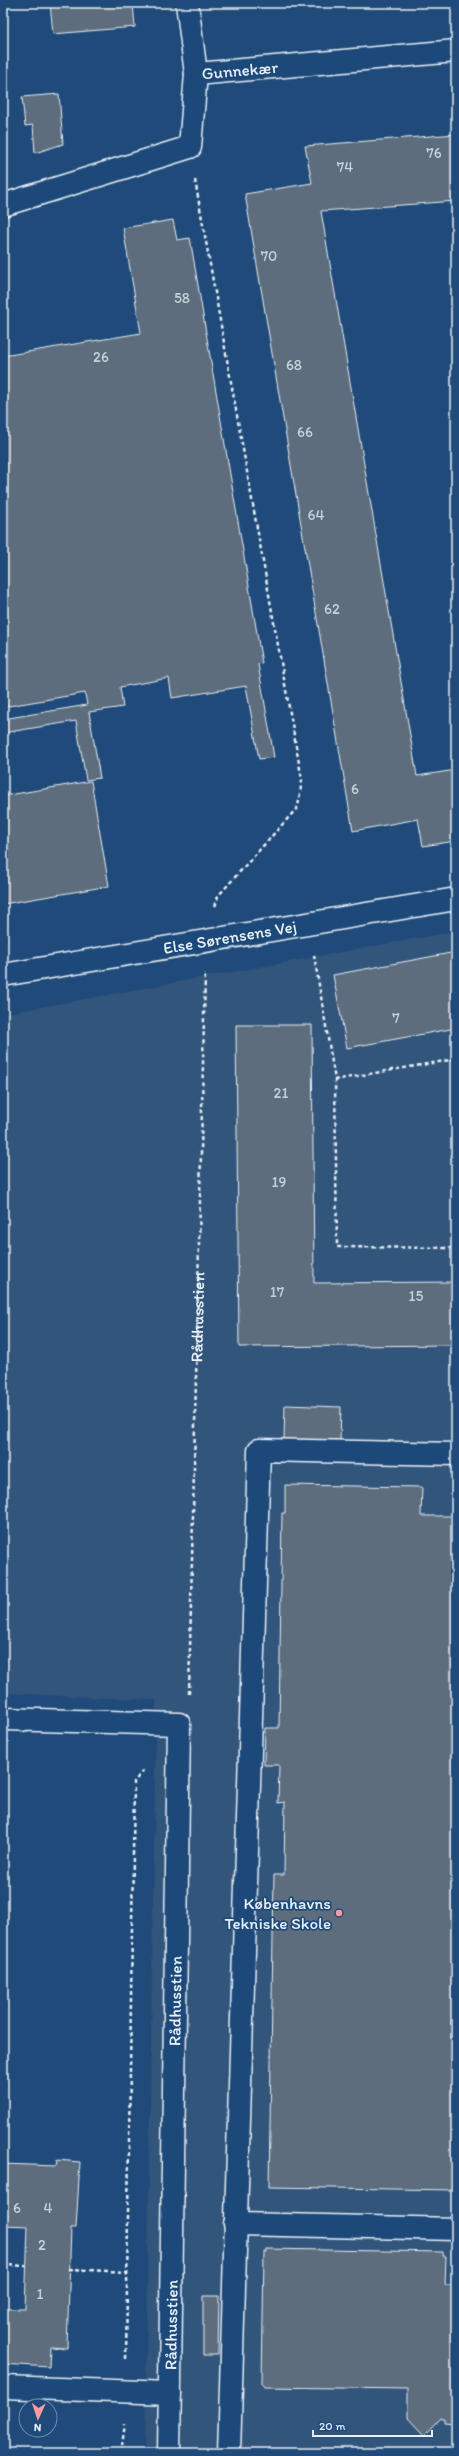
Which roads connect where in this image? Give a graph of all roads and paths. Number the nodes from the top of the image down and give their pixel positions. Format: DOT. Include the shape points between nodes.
graph roads {
  1 [pos="187,3"];
  2 [pos="456,51"];
  3 [pos="196,74"];
  4 [pos="190,147"];
  5 [pos="3,205"];
  6 [pos="456,899"];
  7 [pos="308,925"];
  8 [pos="206,940"];
  9 [pos="3,975"];
  10 [pos="456,1059"];
  11 [pos="334,1080"];
  12 [pos="456,1248"];
  13 [pos="456,1454"];
  14 [pos="3,1719"];
  15 [pos="179,1724"];
  16 [pos="147,1765"];
  17 [pos="236,2224"];
  18 [pos="456,2229"];
  19 [pos="3,2265"];
  20 [pos="26,2266"];
  21 [pos="69,2269"];
  22 [pos="128,2272"];
  23 [pos="3,2387"];
  24 [pos="126,2391"];
  25 [pos="170,2393"];
  26 [pos="121,2453"];
  27 [pos="169,2453"];
  28 [pos="229,2453"];
  1 -- 3 [label="street"];
  2 -- 3 [label="street, Gunnekær"];
  3 -- 4 [label="street, Gunnekær"];
  4 -- 5 [label="street"];
  4 -- 8 [label="path, Rådhusstien" via="302,780 298,807 218,896"];
  6 -- 7 [label="street, Else Sørensens Vej"];
  7 -- 8 [label="street, Else Sørensens Vej"];
  7 -- 11 [label="path"];
  8 -- 9 [label="street, Else Sørensens Vej"];
  8 -- 15 [label="path, Rådhusstien" via="189,1695"];
  10 -- 11 [label="path"];
  11 -- 12 [label="path" via="337,1247"];
  13 -- 17 [label="street" via="259,1450"];
  14 -- 15 [label="street"];
  15 -- 25 [label="street, Rådhusstien"];
  16 -- 22 [label="path" via="134,1782"];
  17 -- 18 [label="street"];
  17 -- 28 [label="street"];
  19 -- 20 [label="path"];
  21 -- 22 [label="path"];
  22 -- 24 [label="path"];
  23 -- 24 [label="street"];
  24 -- 25 [label="street"];
  24 -- 26 [label="path" via="125,2436"];
  25 -- 27 [label="street, Rådhusstien"];
}
